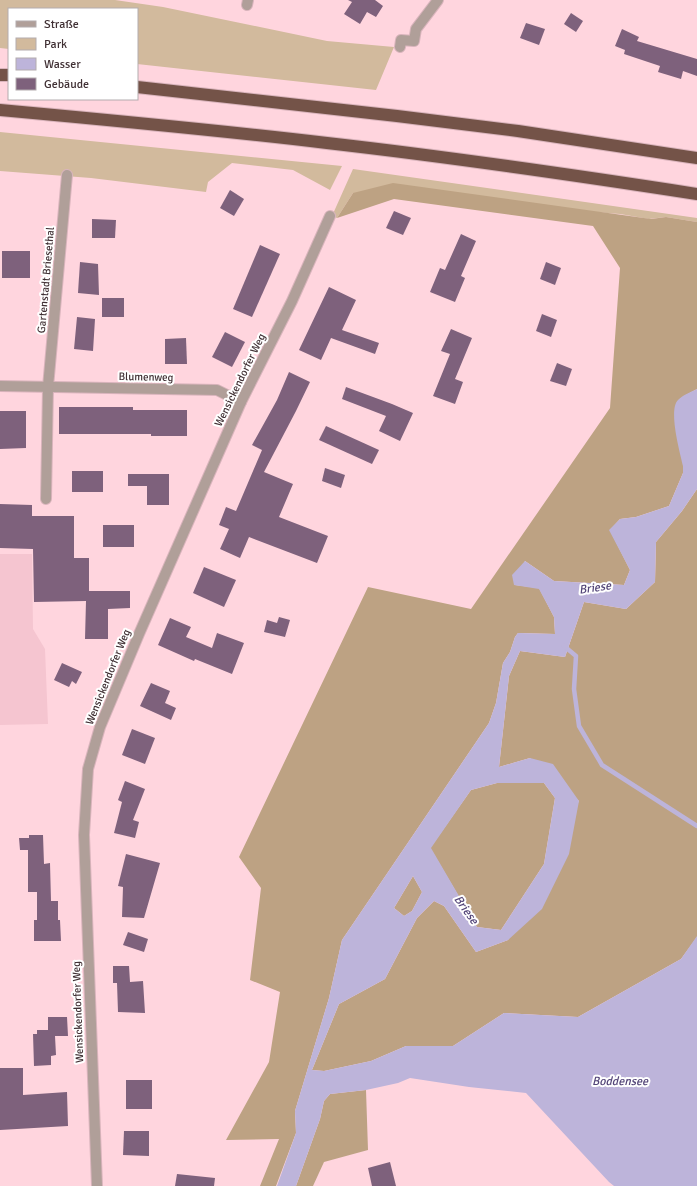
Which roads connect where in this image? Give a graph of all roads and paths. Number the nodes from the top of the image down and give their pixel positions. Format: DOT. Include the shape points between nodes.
graph roads {
  1 [pos="438,0"];
  2 [pos="400,47"];
  3 [pos="138,87"];
  4 [pos="0,110"];
  5 [pos="697,158"];
  6 [pos="67,175"];
  7 [pos="697,194"];
  8 [pos="330,216"];
  9 [pos="0,386"];
  10 [pos="48,387"];
  11 [pos="241,402"];
  12 [pos="46,499"];
  13 [pos="97,1186"];
  1 -- 2 [label="street" via="416,30 414,41 401,40"];
  3 -- 5 [label="highway" via="526,132"];
  4 -- 7 [label="highway" via="335,144"];
  6 -- 10 [label="street, Gartenstadt Briesethal"];
  8 -- 11 [label="street, Wensickendorfer Weg" via="292,301"];
  9 -- 10 [label="street, Blumenweg"];
  10 -- 11 [label="street, Blumenweg" via="217,390"];
  10 -- 12 [label="street"];
  11 -- 13 [label="street, Wensickendorfer Weg" via="112,694 88,769 84,835"];
}
